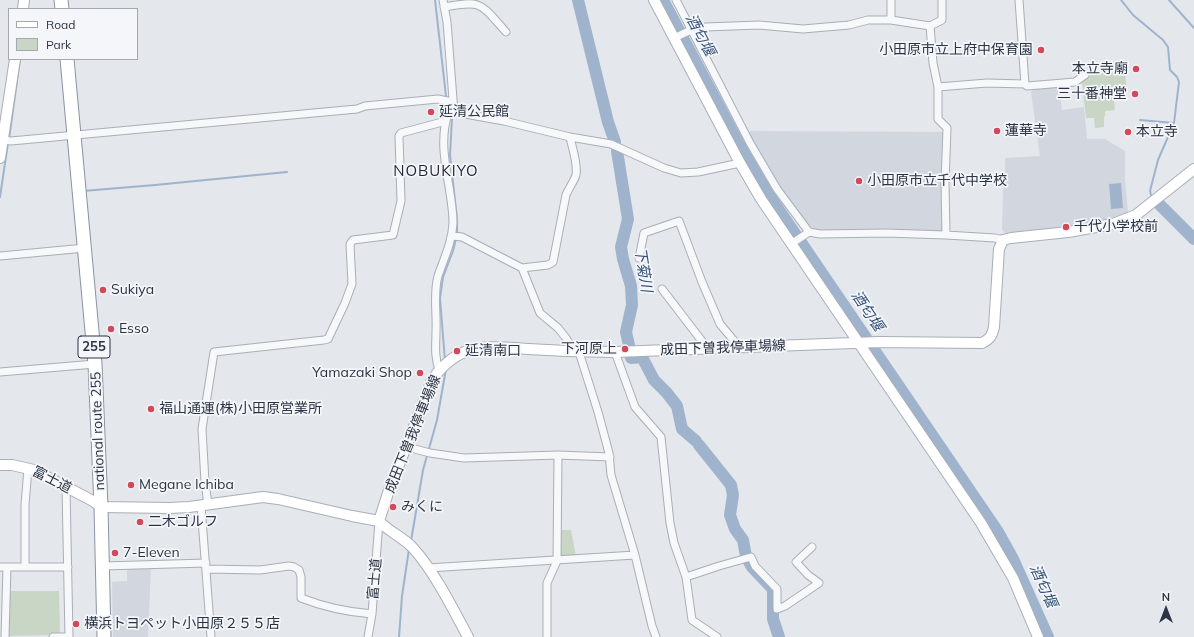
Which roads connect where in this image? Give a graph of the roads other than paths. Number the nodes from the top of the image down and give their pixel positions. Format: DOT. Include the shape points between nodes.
graph roads {
  1 [pos="654,0"];
  2 [pos="676,0"];
  3 [pos="891,0"];
  4 [pos="942,0"];
  5 [pos="1019,0"];
  6 [pos="443,4"];
  7 [pos="891,20"];
  8 [pos="930,26"];
  9 [pos="692,30"];
  10 [pos="506,32"];
  11 [pos="674,38"];
  12 [pos="15,60"];
  13 [pos="67,60"];
  14 [pos="1085,75"];
  15 [pos="1025,84"];
  16 [pos="938,87"];
  17 [pos="452,102"];
  18 [pos="454,112"];
  19 [pos="446,121"];
  20 [pos="74,136"];
  21 [pos="570,137"];
  22 [pos="6,140"];
  23 [pos="0,158"];
  24 [pos="740,163"];
  25 [pos="1194,169"];
  26 [pos="807,234"];
  27 [pos="946,235"];
  28 [pos="455,236"];
  29 [pos="1003,240"];
  30 [pos="792,244"];
  31 [pos="85,248"];
  32 [pos="0,256"];
  33 [pos="639,258"];
  34 [pos="522,268"];
  35 [pos="662,289"];
  36 [pos="858,343"];
  37 [pos="740,348"];
  38 [pos="708,349"];
  39 [pos="576,352"];
  40 [pos="615,352"];
  41 [pos="95,364"];
  42 [pos="439,370"];
  43 [pos="0,372"];
  44 [pos="407,447"];
  45 [pos="558,455"];
  46 [pos="610,457"];
  47 [pos="0,465"];
  48 [pos="28,468"];
  49 [pos="66,487"];
  50 [pos="204,505"];
  51 [pos="101,507"];
  52 [pos="380,521"];
  53 [pos="812,547"];
  54 [pos="635,555"];
  55 [pos="557,561"];
  56 [pos="25,566"];
  57 [pos="103,566"];
  58 [pos="206,566"];
  59 [pos="3,567"];
  60 [pos="68,567"];
  61 [pos="428,568"];
  62 [pos="686,577"];
  63 [pos="372,614"];
  64 [pos="5,637"];
  65 [pos="53,637"];
  66 [pos="69,637"];
  67 [pos="104,637"];
  68 [pos="211,637"];
  69 [pos="368,637"];
  70 [pos="468,637"];
  71 [pos="546,637"];
  72 [pos="656,637"];
  73 [pos="717,637"];
  74 [pos="1038,637"];
  1 -- 11 [label="main road"];
  2 -- 9 [label="street"];
  3 -- 7 [label="street"];
  4 -- 8 [label="street" via="942,20"];
  5 -- 15 [label="street"];
  6 -- 10 [label="street" via="479,4"];
  6 -- 17 [label="street" via="447,22"];
  7 -- 8 [label="street"];
  7 -- 9 [label="street" via="868,20 849,25 803,28 759,25"];
  8 -- 16 [label="street" via="932,63"];
  9 -- 11 [label="street"];
  9 -- 26 [label="street" via="750,143"];
  11 -- 24 [label="main road"];
  12 -- 22 [label="main road"];
  13 -- 20 [label="highway, national route 255 / 255"];
  14 -- 15 [label="street" via="1076,82 1027,86"];
  15 -- 16 [label="street" via="987,83"];
  16 -- 27 [label="street" via="938,119 947,128"];
  17 -- 18 [label="street"];
  17 -- 20 [label="street" via="438,99"];
  18 -- 19 [label="street" via="448,114"];
  18 -- 21 [label="street"];
  19 -- 28 [label="street" via="445,156"];
  19 -- 50 [label="street" via="401,133 399,136 401,201 393,235 354,240 350,244 352,284 328,338 214,352 202,429"];
  20 -- 22 [label="street"];
  20 -- 31 [label="highway, national route 255 / 255"];
  21 -- 24 [label="street" via="611,144 681,173"];
  21 -- 34 [label="street" via="576,169 566,195 553,262"];
  22 -- 23 [label="main road"];
  24 -- 30 [label="main road"];
  25 -- 29 [label="main road" via="1136,214 1113,224"];
  26 -- 27 [label="street"];
  26 -- 30 [label="street"];
  27 -- 29 [label="street"];
  28 -- 34 [label="street" via="462,237"];
  28 -- 42 [label="street" via="438,276 435,294 435,358"];
  29 -- 36 [label="main road, 成田下曽我停車場線" via="999,249 994,327 989,340 982,343"];
  30 -- 36 [label="main road"];
  31 -- 32 [label="street"];
  31 -- 41 [label="highway, national route 255 / 255"];
  33 -- 37 [label="street" via="644,233 679,221 720,324"];
  34 -- 39 [label="street" via="540,313 558,328"];
  35 -- 38 [label="street"];
  36 -- 37 [label="main road, 成田下曽我停車場線"];
  36 -- 74 [label="main road" via="982,526 1013,578"];
  37 -- 38 [label="main road, 成田下曽我停車場線"];
  38 -- 40 [label="main road, 成田下曽我停車場線"];
  39 -- 40 [label="main road, 成田下曽我停車場線"];
  39 -- 42 [label="main road, 成田下曽我停車場線" via="478,348 457,356"];
  39 -- 46 [label="street" via="598,412"];
  40 -- 62 [label="street" via="635,407 661,437 670,523 674,544"];
  41 -- 43 [label="street"];
  41 -- 51 [label="highway, national route 255 / 255"];
  42 -- 44 [label="main road, 成田下曽我停車場線" via="432,380"];
  44 -- 45 [label="street" via="464,458"];
  44 -- 52 [label="main road, 成田下曽我停車場線"];
  45 -- 46 [label="street"];
  45 -- 55 [label="street"];
  46 -- 54 [label="street" via="611,475"];
  47 -- 48 [label="main road, 富士道"];
  48 -- 49 [label="main road, 富士道"];
  48 -- 56 [label="street"];
  49 -- 51 [label="main road, 富士道"];
  49 -- 60 [label="street"];
  50 -- 51 [label="main road" via="170,508"];
  50 -- 52 [label="main road" via="254,498 278,498"];
  50 -- 58 [label="street"];
  51 -- 57 [label="highway, national route 255 / 255"];
  52 -- 61 [label="main road" via="410,545"];
  52 -- 63 [label="street, 富士道"];
  53 -- 62 [label="street" via="796,562 819,583 777,609 777,589 755,566 751,557"];
  54 -- 55 [label="street"];
  54 -- 72 [label="street"];
  55 -- 61 [label="street"];
  55 -- 71 [label="street" via="547,583"];
  56 -- 59 [label="street"];
  56 -- 60 [label="street"];
  57 -- 58 [label="street"];
  57 -- 67 [label="highway, national route 255 / 255"];
  58 -- 63 [label="street" via="260,570 294,567 299,570 301,577 300,598 348,612"];
  58 -- 68 [label="street"];
  59 -- 64 [label="street"];
  60 -- 66 [label="street"];
  61 -- 70 [label="main road"];
  62 -- 73 [label="street" via="692,620"];
  63 -- 69 [label="street, 富士道"];
  65 -- 66 [label="street"];
}
